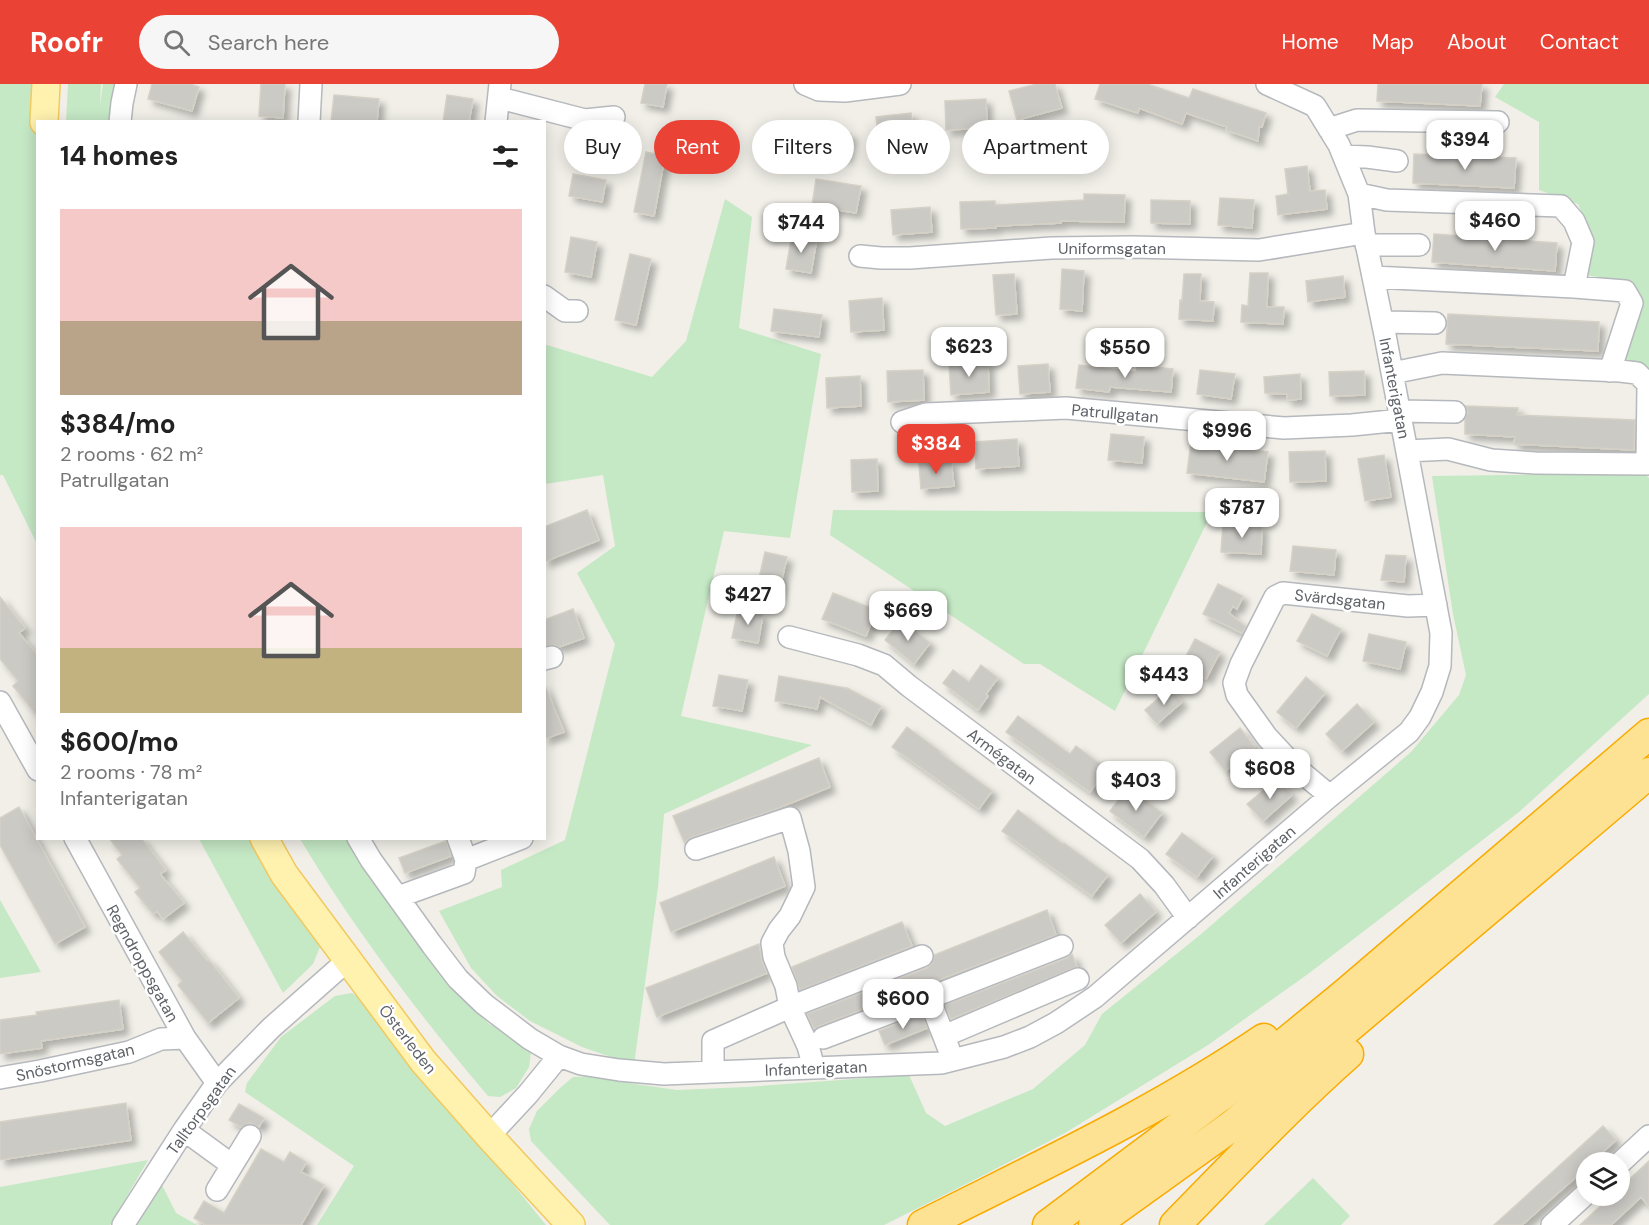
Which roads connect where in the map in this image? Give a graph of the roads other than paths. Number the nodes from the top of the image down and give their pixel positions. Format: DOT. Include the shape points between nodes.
graph roads {
  1 [pos="46,84"];
  2 [pos="126,84"];
  3 [pos="311,84"];
  4 [pos="805,84"];
  5 [pos="900,84"];
  6 [pos="1267,84"];
  7 [pos="500,91"];
  8 [pos="614,117"];
  9 [pos="44,120"];
  10 [pos="120,120"];
  11 [pos="309,120"];
  12 [pos="496,120"];
  13 [pos="1498,122"];
  14 [pos="1329,129"];
  15 [pos="1344,156"];
  16 [pos="1397,161"];
  17 [pos="1359,194"];
  18 [pos="1365,239"];
  19 [pos="1419,245"];
  20 [pos="860,256"];
  21 [pos="1373,277"];
  22 [pos="1575,287"];
  23 [pos="546,297"];
  24 [pos="577,311"];
  25 [pos="1383,322"];
  26 [pos="1435,323"];
  27 [pos="1610,371"];
  28 [pos="1392,373"];
  29 [pos="1455,412"];
  30 [pos="1400,416"];
  31 [pos="902,422"];
  32 [pos="1407,451"];
  33 [pos="1436,605"];
  34 [pos="789,637"];
  35 [pos="0,702"];
  36 [pos="1649,734"];
  37 [pos="36,766"];
  38 [pos="1649,773"];
  39 [pos="1330,796"];
  40 [pos="76,840"];
  41 [pos="265,840"];
  42 [pos="359,840"];
  43 [pos="459,840"];
  44 [pos="517,840"];
  45 [pos="696,849"];
  46 [pos="466,860"];
  47 [pos="398,897"];
  48 [pos="1188,918"];
  49 [pos="1062,946"];
  50 [pos="922,956"];
  51 [pos="348,960"];
  52 [pos="1426,962"];
  53 [pos="1078,979"];
  54 [pos="1345,994"];
  55 [pos="929,998"];
  56 [pos="790,1007"];
  57 [pos="944,1036"];
  58 [pos="185,1038"];
  59 [pos="823,1038"];
  60 [pos="559,1056"];
  61 [pos="953,1060"];
  62 [pos="814,1068"];
  63 [pos="713,1072"];
  64 [pos="0,1078"];
  65 [pos="217,1083"];
  66 [pos="184,1130"];
  67 [pos="250,1136"];
  68 [pos="489,1136"];
  69 [pos="1649,1136"];
  70 [pos="1630,1154"];
  71 [pos="232,1165"];
  72 [pos="216,1190"];
  73 [pos="1576,1203"];
  74 [pos="123,1225"];
  75 [pos="571,1225"];
  76 [pos="922,1225"];
  77 [pos="1048,1225"];
  78 [pos="1094,1225"];
  79 [pos="1175,1225"];
  80 [pos="1552,1225"];
  1 -- 9 [label="main road"];
  2 -- 10 [label="street"];
  3 -- 11 [label="street"];
  4 -- 5 [label="street" via="819,90 845,91"];
  6 -- 14 [label="street, Infanterigatan" via="1315,106"];
  7 -- 8 [label="street" via="585,120"];
  7 -- 12 [label="street"];
  13 -- 14 [label="street" via="1357,120"];
  14 -- 15 [label="street, Infanterigatan"];
  15 -- 16 [label="street"];
  15 -- 17 [label="street, Infanterigatan"];
  17 -- 18 [label="street, Infanterigatan"];
  17 -- 22 [label="street" via="1387,200 1561,206 1575,221 1583,242"];
  18 -- 19 [label="street, Uniformsgatan"];
  18 -- 20 [label="street, Uniformsgatan" via="1259,250 1051,248 910,258"];
  18 -- 21 [label="street, Infanterigatan"];
  21 -- 22 [label="street"];
  21 -- 25 [label="street, Infanterigatan"];
  22 -- 27 [label="street" via="1625,291 1632,303"];
  23 -- 24 [label="street" via="565,311"];
  25 -- 26 [label="street"];
  25 -- 28 [label="street, Infanterigatan"];
  27 -- 28 [label="street" via="1442,363"];
  27 -- 32 [label="street" via="1637,373 1648,384 1647,464 1535,463 1491,460 1448,449"];
  28 -- 30 [label="street, Infanterigatan"];
  29 -- 30 [label="street, Patrullgatan"];
  30 -- 31 [label="street, Patrullgatan" via="1352,425 1284,428 1066,408 926,414"];
  30 -- 32 [label="street, Infanterigatan"];
  32 -- 33 [label="street, Infanterigatan"];
  33 -- 39 [label="street, Infanterigatan" via="1442,633 1440,666 1420,717 1409,732"];
  33 -- 39 [label="street, Svärdsgatan" via="1408,606 1283,593 1275,597 1241,664 1234,683 1237,695 1273,744"];
  34 -- 48 [label="street, Armégatan" via="884,665 1140,859"];
  35 -- 37 [label="street"];
  36 -- 54 [label="highway"];
  38 -- 52 [label="highway"];
  39 -- 48 [label="street, Infanterigatan"];
  40 -- 58 [label="street, Regndroppsgatan"];
  41 -- 51 [label="main road, Österleden" via="284,874"];
  42 -- 47 [label="street, Infanterigatan"];
  43 -- 46 [label="street"];
  44 -- 46 [label="street"];
  45 -- 56 [label="street" via="790,818 804,887 772,943"];
  46 -- 47 [label="street" via="464,873"];
  47 -- 60 [label="street, Infanterigatan" via="432,945 484,1004"];
  48 -- 61 [label="street, Infanterigatan" via="1095,997 1056,1023 1005,1047"];
  49 -- 55 [label="street"];
  50 -- 56 [label="street"];
  51 -- 65 [label="street, Talltorpsgatan" via="271,1028"];
  51 -- 68 [label="main road, Österleden" via="423,1060"];
  52 -- 78 [label="highway" via="1233,1125"];
  52 -- 79 [label="highway" via="1418,995 1312,1086"];
  53 -- 57 [label="street"];
  54 -- 76 [label="highway" via="1317,1003 1142,1113"];
  54 -- 77 [label="highway" via="1224,1094"];
  55 -- 57 [label="street"];
  55 -- 59 [label="street"];
  56 -- 62 [label="street"];
  56 -- 63 [label="street" via="713,1041"];
  57 -- 61 [label="street"];
  58 -- 64 [label="street, Snöstormsgatan" via="161,1039 129,1052"];
  58 -- 65 [label="street, Regndroppsgatan"];
  60 -- 63 [label="street, Infanterigatan" via="619,1070 664,1074"];
  60 -- 68 [label="street"];
  61 -- 62 [label="street, Infanterigatan"];
  62 -- 63 [label="street, Infanterigatan"];
  65 -- 66 [label="street, Talltorpsgatan"];
  66 -- 71 [label="street"];
  66 -- 74 [label="street, Talltorpsgatan"];
  67 -- 71 [label="street"];
  68 -- 75 [label="main road, Österleden"];
  69 -- 70 [label="street"];
  71 -- 72 [label="street"];
  73 -- 80 [label="street"];
}
